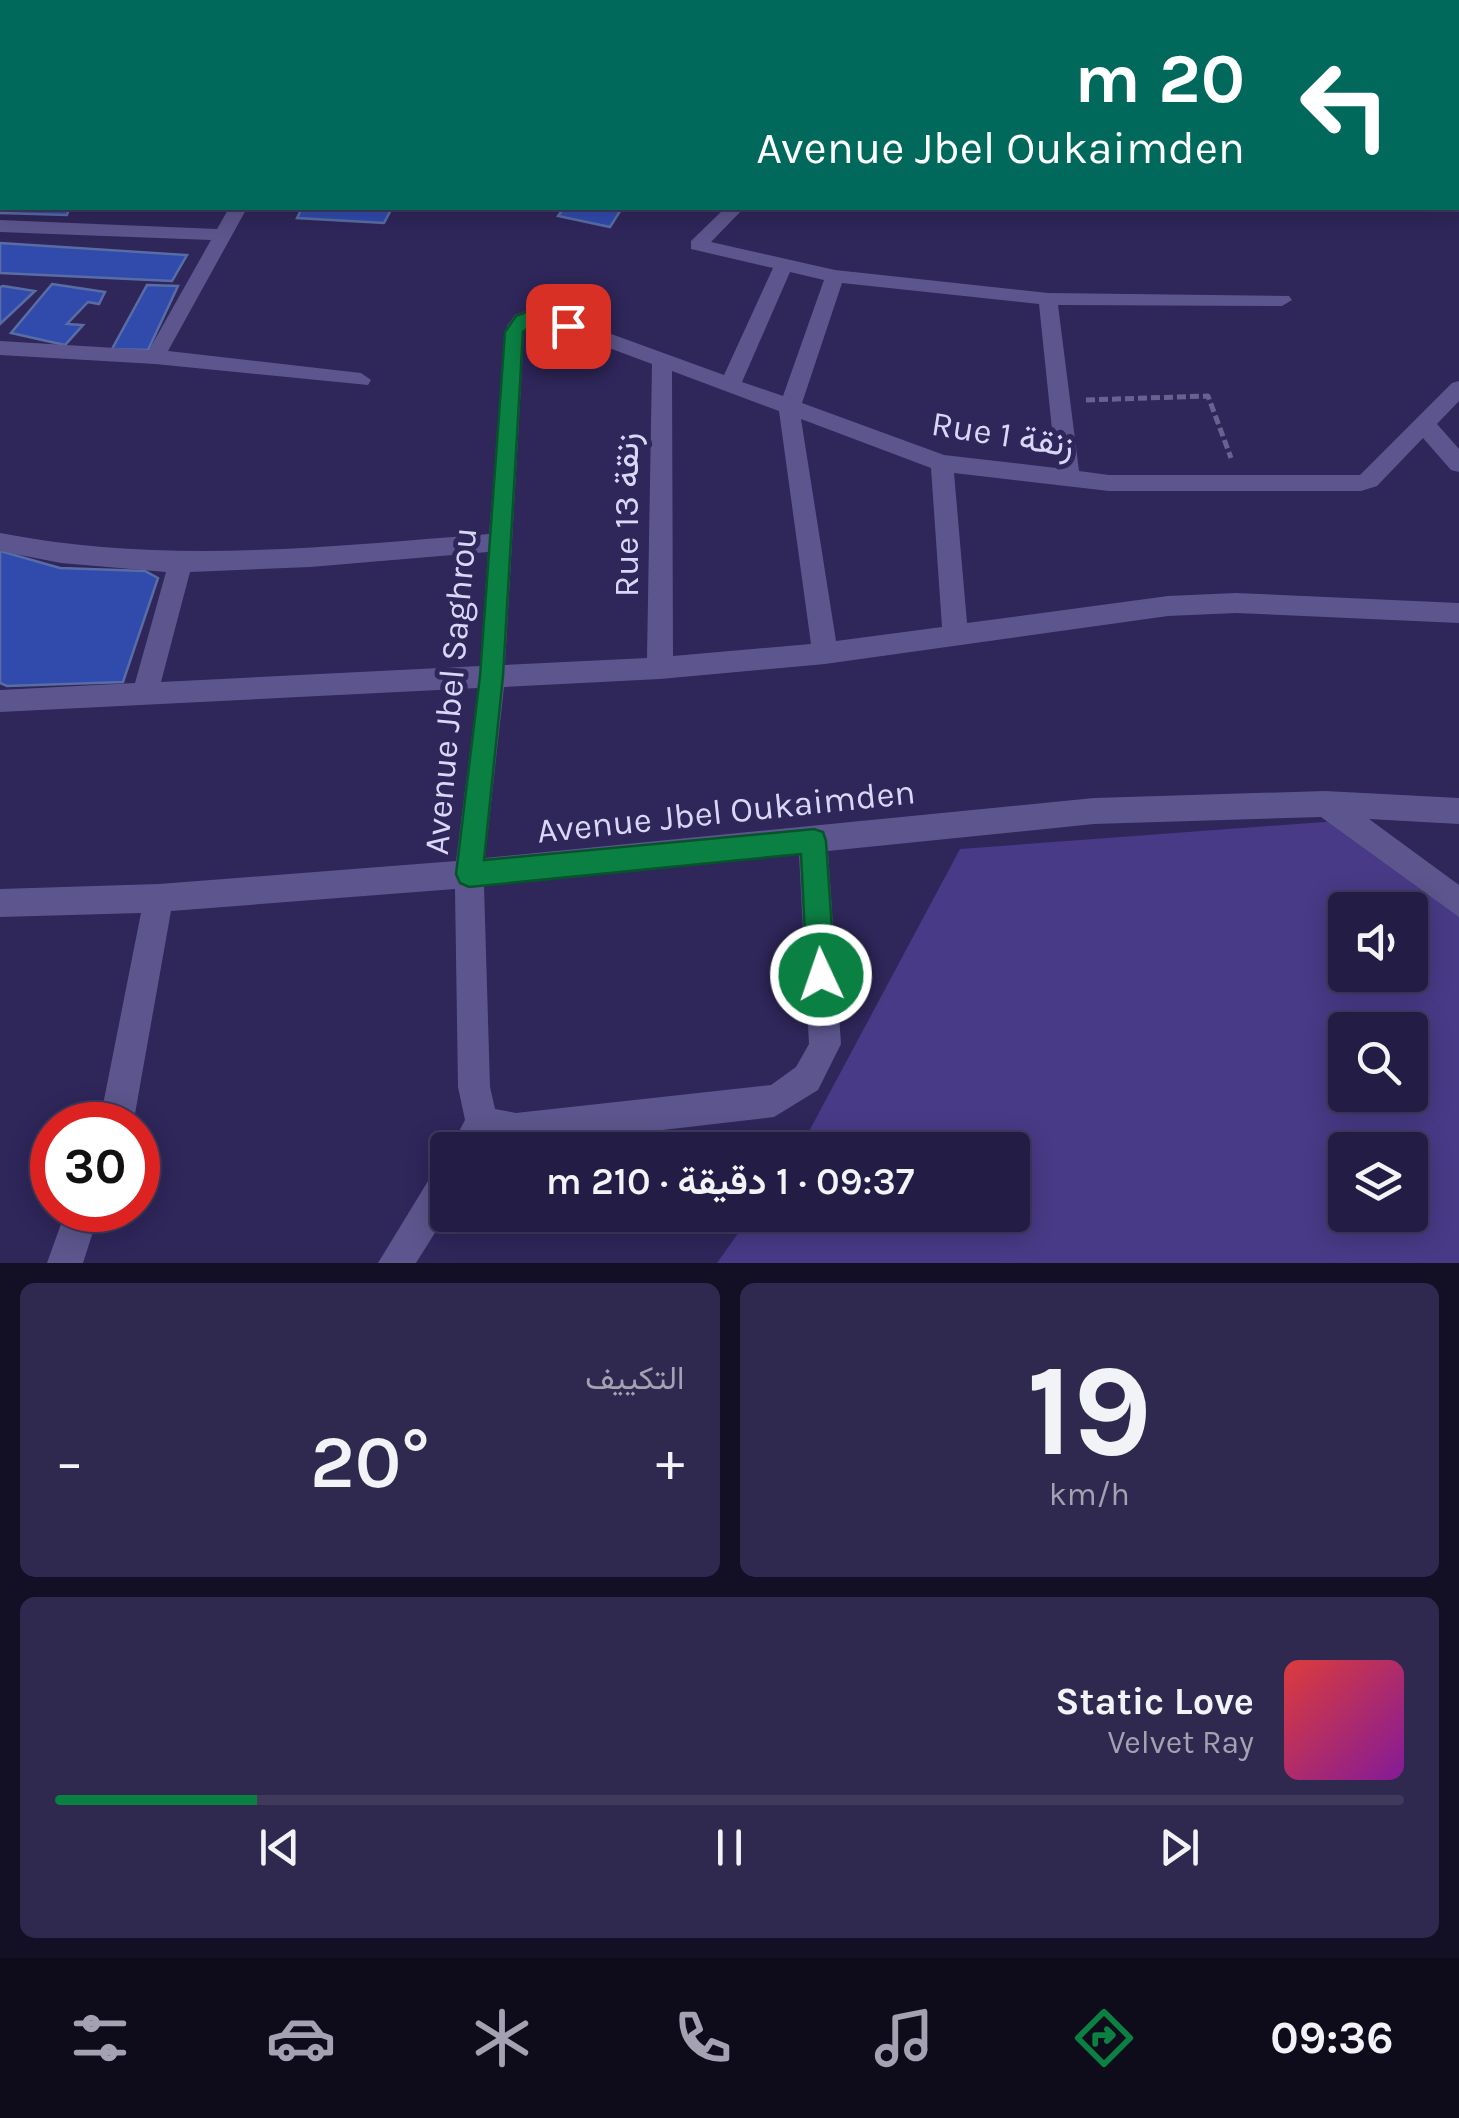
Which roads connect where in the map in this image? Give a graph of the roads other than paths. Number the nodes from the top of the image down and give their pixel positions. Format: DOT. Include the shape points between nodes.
graph roads {
  1 [pos="237,210"];
  2 [pos="733,210"];
  3 [pos="0,226"];
  4 [pos="223,236"];
  5 [pos="784,264"];
  6 [pos="835,276"];
  7 [pos="1048,298"];
  8 [pos="1282,300"];
  9 [pos="522,320"];
  10 [pos="0,348"];
  11 [pos="155,357"];
  12 [pos="662,363"];
  13 [pos="361,380"];
  14 [pos="730,386"];
  15 [pos="1459,388"];
  16 [pos="789,410"];
  17 [pos="1423,424"];
  18 [pos="942,463"];
  19 [pos="1459,464"];
  20 [pos="1069,478"];
  21 [pos="0,542"];
  22 [pos="498,542"];
  23 [pos="180,565"];
  24 [pos="1459,613"];
  25 [pos="956,634"];
  26 [pos="825,654"];
  27 [pos="660,668"];
  28 [pos="492,676"];
  29 [pos="145,692"];
  30 [pos="0,701"];
  31 [pos="1326,804"];
  32 [pos="1459,811"];
  33 [pos="814,841"];
  34 [pos="469,874"];
  35 [pos="158,898"];
  36 [pos="0,903"];
  37 [pos="1459,903"];
  38 [pos="120,1102"];
  39 [pos="474,1132"];
  40 [pos="491,1132"];
  41 [pos="430,1209"];
  42 [pos="76,1232"];
  43 [pos="65,1263"];
  44 [pos="396,1263"];
  1 -- 4 [label="street"];
  2 -- 5 [label="street" via="698,245"];
  3 -- 4 [label="street"];
  4 -- 11 [label="street"];
  5 -- 6 [label="street"];
  5 -- 14 [label="street"];
  6 -- 7 [label="street"];
  6 -- 16 [label="street"];
  7 -- 8 [label="street"];
  7 -- 20 [label="street"];
  9 -- 12 [label="street, Rue 1 زنقة" via="537,314"];
  9 -- 22 [label="street, Avenue Jbel Saghrou" via="514,332"];
  10 -- 11 [label="street"];
  11 -- 13 [label="street"];
  12 -- 14 [label="street, Rue 1 زنقة"];
  12 -- 27 [label="street, Rue 13 زنقة"];
  14 -- 16 [label="street, Rue 1 زنقة"];
  15 -- 17 [label="street, Rue 1 زنقة"];
  16 -- 18 [label="street, Rue 1 زنقة"];
  16 -- 26 [label="street"];
  17 -- 19 [label="street"];
  17 -- 20 [label="street, Rue 1 زنقة" via="1361,483 1154,485"];
  18 -- 20 [label="street, Rue 1 زنقة"];
  18 -- 25 [label="street"];
  21 -- 23 [label="street" via="62,557"];
  22 -- 23 [label="street"];
  22 -- 28 [label="street, Avenue Jbel Saghrou"];
  23 -- 29 [label="street"];
  24 -- 25 [label="street" via="1236,603"];
  25 -- 26 [label="street"];
  26 -- 27 [label="street"];
  27 -- 28 [label="street"];
  28 -- 29 [label="street"];
  28 -- 34 [label="street, Avenue Jbel Saghrou"];
  29 -- 30 [label="street"];
  31 -- 32 [label="street, Avenue Jbel Oukaimden"];
  31 -- 33 [label="street, Avenue Jbel Oukaimden" via="1094,811"];
  31 -- 37 [label="street"];
  33 -- 34 [label="street, Avenue Jbel Oukaimden"];
  33 -- 40 [label="street, Avenue Jbel Saghrou" via="825,1044 812,1076 774,1102"];
  34 -- 35 [label="street, Avenue Jbel Oukaimden"];
  34 -- 39 [label="street, Avenue Jbel Saghrou"];
  35 -- 36 [label="street, Avenue Jbel Oukaimden"];
  35 -- 38 [label="street"];
  41 -- 44 [label="street"];
  42 -- 43 [label="street"];
}
